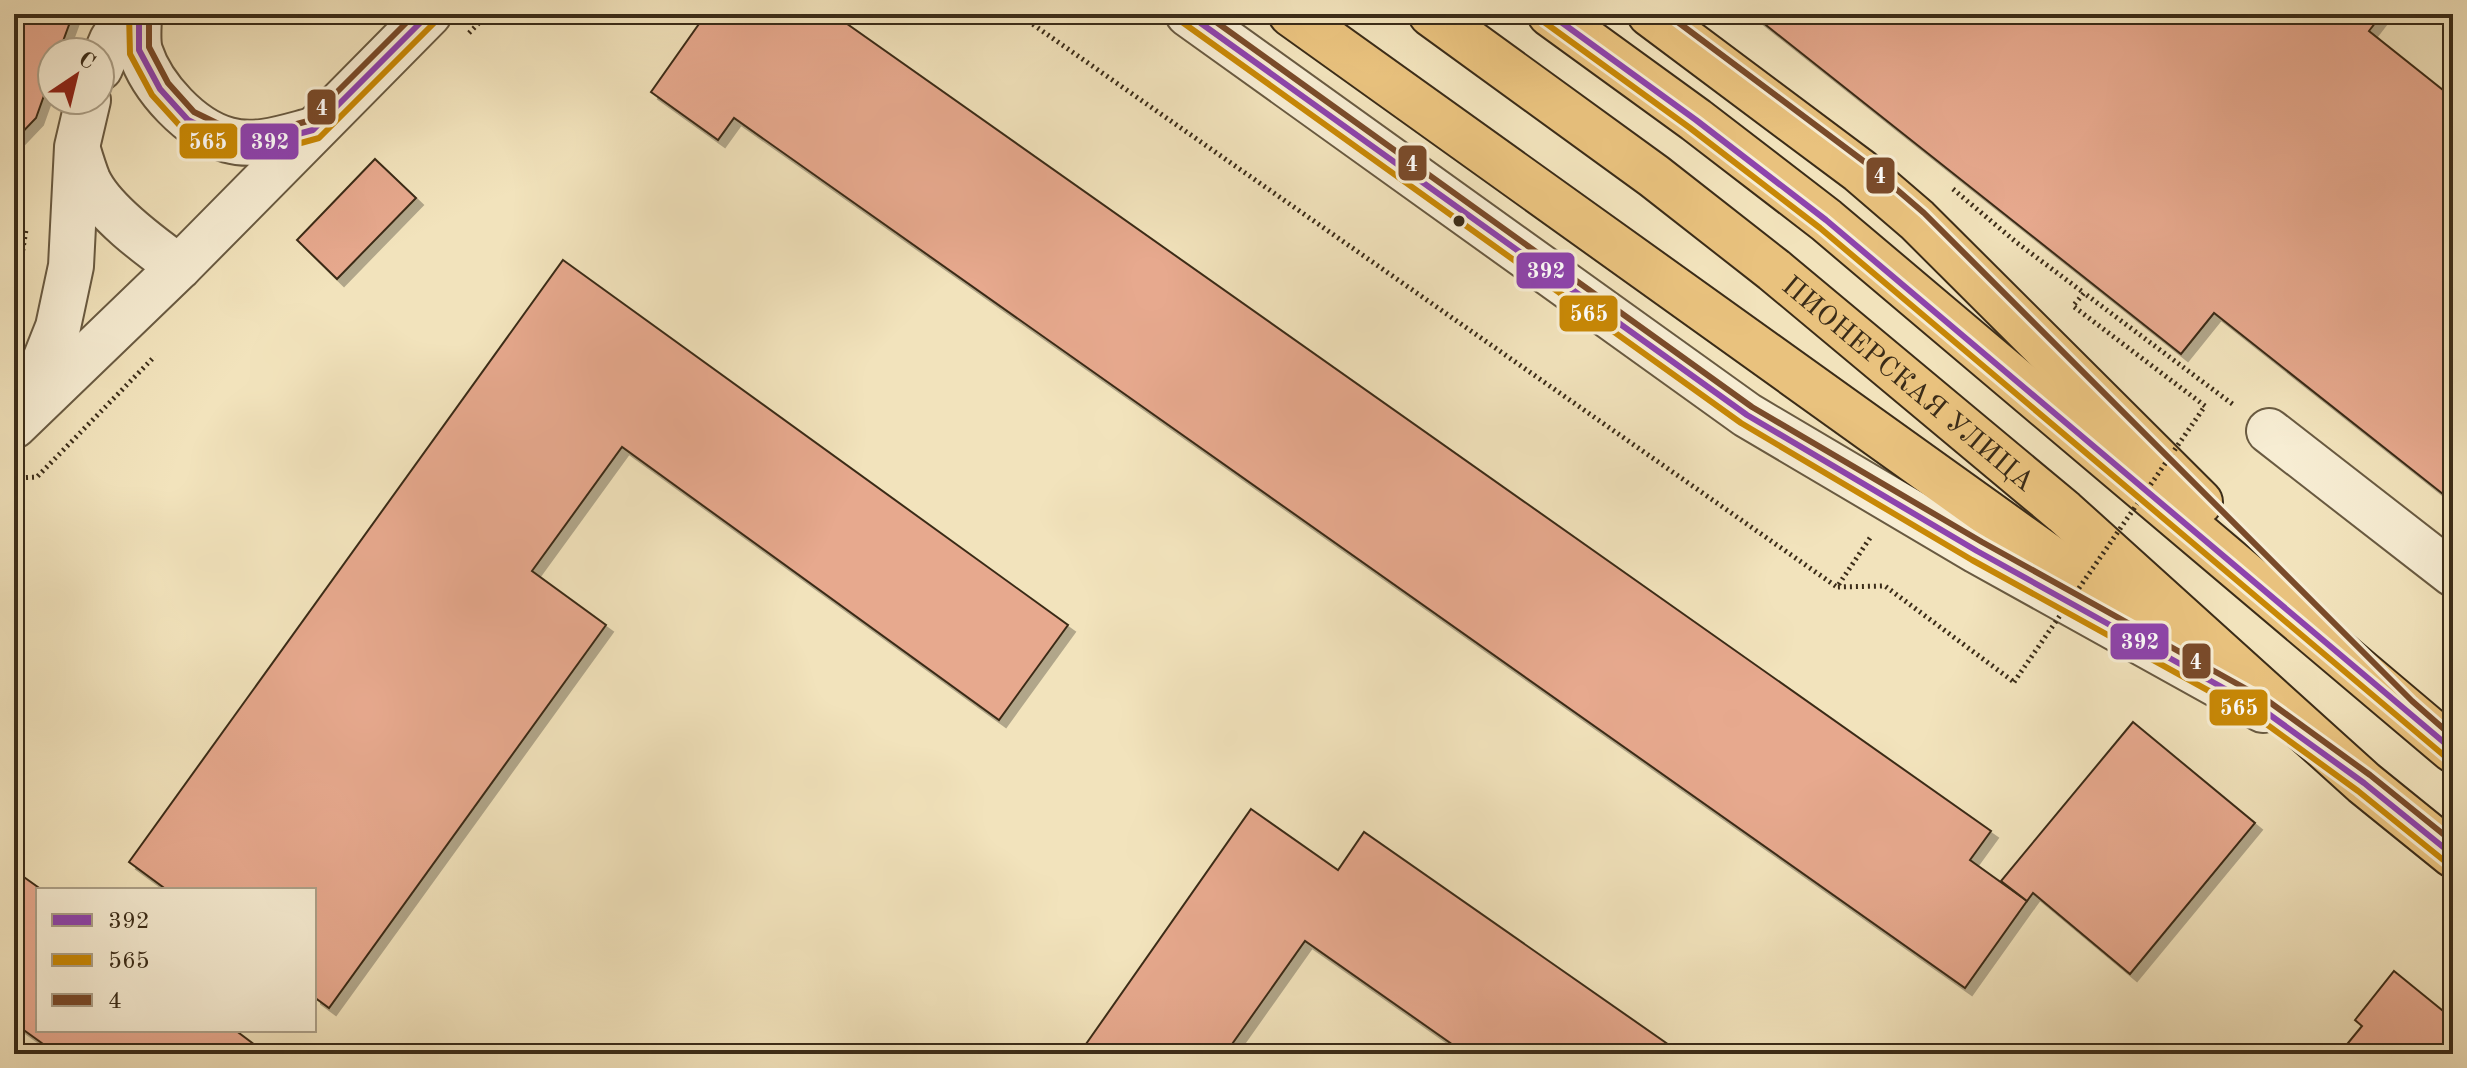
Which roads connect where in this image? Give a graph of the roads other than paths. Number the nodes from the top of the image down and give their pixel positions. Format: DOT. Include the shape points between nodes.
graph roads {
  1 [pos="128,14"];
  2 [pos="139,14"];
  3 [pos="429,14"];
  4 [pos="1188,14"];
  5 [pos="1291,14"];
  6 [pos="1431,14"];
  7 [pos="1550,14"];
  8 [pos="1650,14"];
  9 [pos="114,36"];
  10 [pos="84,116"];
  11 [pos="313,130"];
  12 [pos="77,147"];
  13 [pos="179,267"];
  14 [pos="14,417"];
  15 [pos="14,426"];
  16 [pos="2269,431"];
  17 [pos="2453,574"];
  18 [pos="2405,708"];
  19 [pos="2263,710"];
  20 [pos="2453,750"];
  21 [pos="2364,783"];
  22 [pos="2453,855"];
  1 -- 9 [label="street"];
  2 -- 11 [label="street" via="139,50 160,89 188,120 228,140 268,142"];
  3 -- 11 [label="street"];
  4 -- 19 [label="street, ПИОНЕРСКАЯ УЛИЦА" via="1747,415"];
  5 -- 19 [label="main road, ПИОНЕРСКАЯ УЛИЦА"];
  6 -- 21 [label="main road, ПИОНЕРСКАЯ УЛИЦА" via="1774,270 2064,512"];
  7 -- 18 [label="main road" via="1826,220"];
  8 -- 18 [label="main road" via="1917,220"];
  10 -- 12 [label="street"];
  11 -- 13 [label="street"];
  12 -- 13 [label="street" via="89,182 113,212"];
  12 -- 14 [label="street" via="71,266 58,327 33,390"];
  13 -- 15 [label="street"];
  16 -- 17 [label="street"];
  18 -- 20 [label="main road"];
  19 -- 21 [label="main road, ПИОНЕРСКАЯ УЛИЦА"];
  21 -- 22 [label="main road, ПИОНЕРСКАЯ УЛИЦА"];
}
